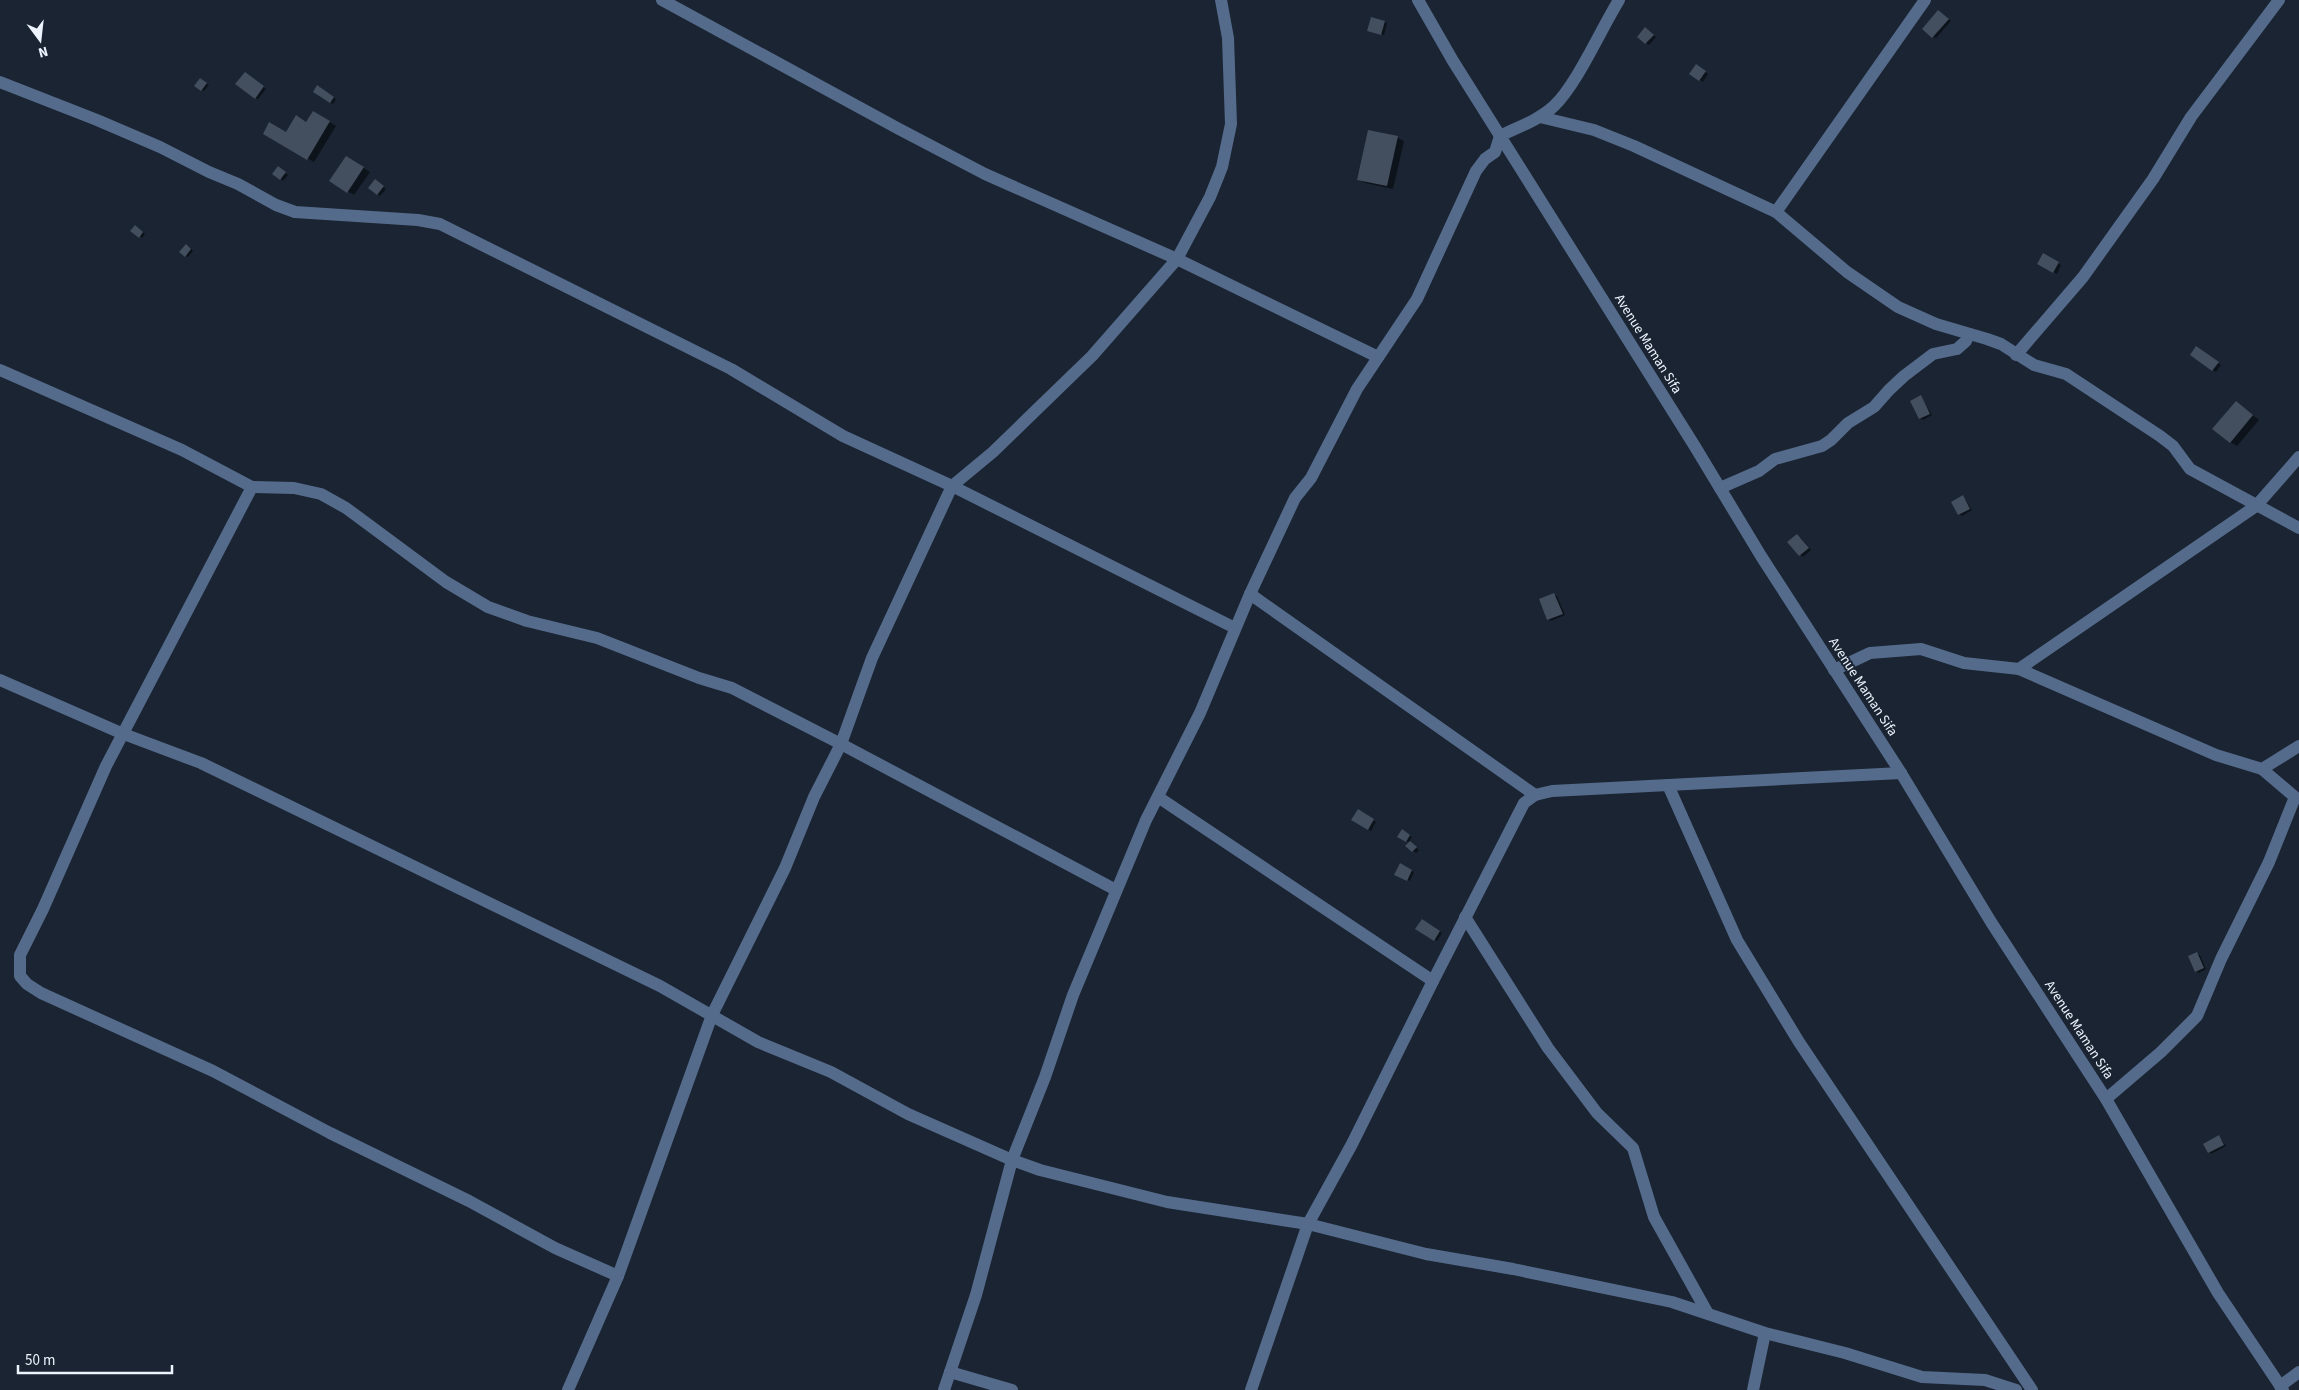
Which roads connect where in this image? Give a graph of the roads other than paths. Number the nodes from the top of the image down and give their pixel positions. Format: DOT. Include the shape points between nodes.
graph roads {
  1 [pos="662,0"];
  2 [pos="1221,0"];
  3 [pos="1418,0"];
  4 [pos="1619,0"];
  5 [pos="1925,0"];
  6 [pos="2279,0"];
  7 [pos="0,82"];
  8 [pos="1540,117"];
  9 [pos="1500,136"];
  10 [pos="1776,212"];
  11 [pos="1177,259"];
  12 [pos="1970,334"];
  13 [pos="2016,354"];
  14 [pos="1378,357"];
  15 [pos="0,370"];
  16 [pos="2299,457"];
  17 [pos="952,486"];
  18 [pos="252,488"];
  19 [pos="1720,488"];
  20 [pos="2256,506"];
  21 [pos="2299,528"];
  22 [pos="1250,594"];
  23 [pos="1235,628"];
  24 [pos="2019,669"];
  25 [pos="1834,670"];
  26 [pos="0,680"];
  27 [pos="121,733"];
  28 [pos="841,744"];
  29 [pos="2299,746"];
  30 [pos="2262,769"];
  31 [pos="1901,773"];
  32 [pos="1668,785"];
  33 [pos="1535,795"];
  34 [pos="1158,797"];
  35 [pos="2297,799"];
  36 [pos="1116,890"];
  37 [pos="1465,917"];
  38 [pos="1433,981"];
  39 [pos="712,1015"];
  40 [pos="2106,1099"];
  41 [pos="1012,1160"];
  42 [pos="1308,1224"];
  43 [pos="618,1276"];
  44 [pos="1707,1312"];
  45 [pos="1765,1333"];
  46 [pos="950,1372"];
  47 [pos="2299,1372"];
  48 [pos="2281,1388"];
  49 [pos="568,1390"];
  50 [pos="944,1390"];
  51 [pos="1012,1390"];
  52 [pos="1251,1390"];
  53 [pos="1753,1390"];
  54 [pos="2016,1390"];
  55 [pos="2032,1390"];
  1 -- 11 [label="street" via="985,174"];
  2 -- 11 [label="street" via="1228,38 1231,124 1222,167"];
  3 -- 9 [label="street, Avenue Maman Sifa"];
  4 -- 8 [label="street" via="1576,76 1555,105"];
  5 -- 10 [label="street"];
  6 -- 13 [label="street" via="2191,117 2153,179 2083,278"];
  7 -- 17 [label="street" via="151,143 295,212 440,224 731,370 843,436"];
  8 -- 9 [label="street"];
  8 -- 10 [label="street" via="1594,130 1634,146"];
  9 -- 14 [label="street" via="1496,152 1485,159 1476,171 1417,299"];
  9 -- 19 [label="street, Avenue Maman Sifa"];
  10 -- 12 [label="street" via="1847,272 1898,307 1936,324"];
  11 -- 14 [label="street"];
  11 -- 17 [label="street" via="1066,383"];
  12 -- 13 [label="street"];
  12 -- 19 [label="street" via="1957,349 1933,354 1904,376 1874,407 1848,423 1832,440 1775,459 1759,471"];
  13 -- 20 [label="street" via="2034,365 2066,374 2160,436 2173,446 2190,469"];
  14 -- 22 [label="street" via="1357,389 1311,478 1295,498"];
  15 -- 18 [label="street" via="182,450"];
  16 -- 20 [label="street"];
  17 -- 23 [label="street"];
  17 -- 28 [label="street" via="872,658"];
  18 -- 27 [label="street"];
  18 -- 28 [label="street" via="294,488 321,494 346,508 446,582 488,607 527,621 597,638 732,688"];
  19 -- 25 [label="street, Avenue Maman Sifa"];
  20 -- 21 [label="street"];
  20 -- 24 [label="street"];
  22 -- 23 [label="street"];
  22 -- 33 [label="street"];
  23 -- 34 [label="street" via="1200,713"];
  24 -- 25 [label="street" via="1964,663 1921,649 1870,653"];
  24 -- 30 [label="street" via="2216,755"];
  25 -- 31 [label="street, Avenue Maman Sifa"];
  26 -- 27 [label="street"];
  27 -- 39 [label="street" via="218,771 660,986"];
  27 -- 43 [label="street" via="20,955 20,976 27,984 59,1002 213,1071 555,1248"];
  28 -- 36 [label="street"];
  28 -- 39 [label="street" via="814,797 785,868"];
  29 -- 30 [label="street"];
  30 -- 35 [label="street"];
  31 -- 32 [label="street"];
  31 -- 40 [label="street, Avenue Maman Sifa" via="1991,922"];
  32 -- 33 [label="street" via="1552,791"];
  32 -- 55 [label="street" via="1737,940 1799,1042"];
  33 -- 37 [label="street" via="1524,803"];
  34 -- 36 [label="street"];
  34 -- 38 [label="street"];
  35 -- 40 [label="street" via="2197,1016"];
  36 -- 41 [label="street"];
  37 -- 38 [label="street"];
  37 -- 44 [label="street" via="1548,1048 1597,1113 1633,1148 1654,1217"];
  38 -- 42 [label="street" via="1352,1144"];
  39 -- 41 [label="street" via="758,1042 831,1072 908,1114"];
  39 -- 43 [label="street"];
  40 -- 48 [label="street, Avenue Maman Sifa" via="2196,1258"];
  41 -- 42 [label="street" via="1167,1202"];
  41 -- 46 [label="street" via="976,1295"];
  42 -- 44 [label="street" via="1426,1254 1513,1269"];
  42 -- 52 [label="street"];
  43 -- 49 [label="street"];
  44 -- 45 [label="street"];
  45 -- 53 [label="street"];
  45 -- 54 [label="street" via="1922,1377 1985,1380"];
  46 -- 50 [label="street"];
  46 -- 51 [label="street"];
  47 -- 48 [label="street"];
}
